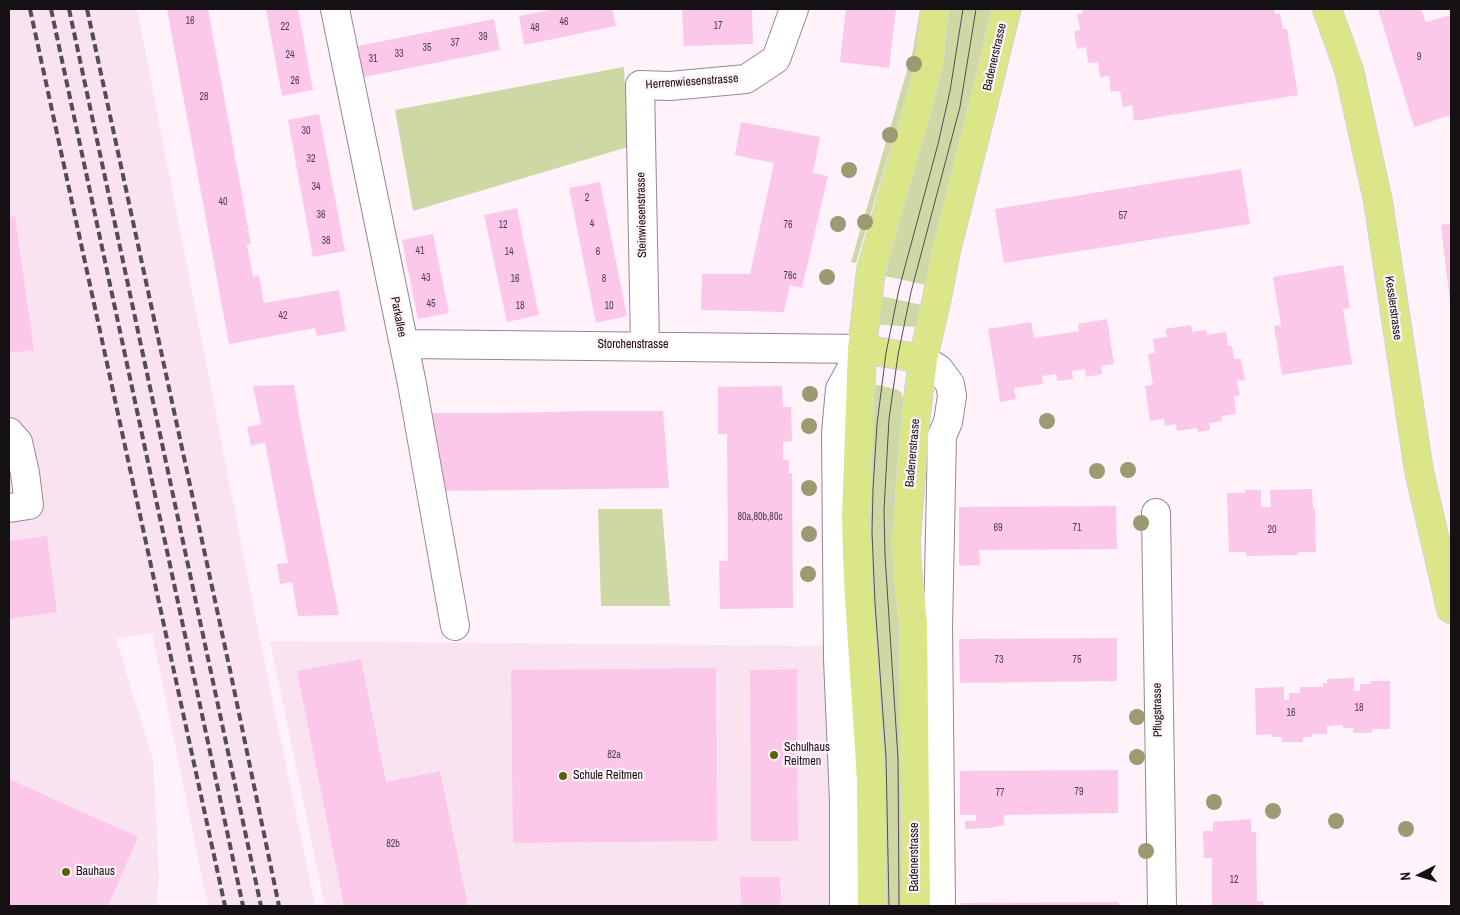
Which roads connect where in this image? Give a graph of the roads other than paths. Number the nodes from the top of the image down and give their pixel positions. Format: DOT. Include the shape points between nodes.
graph roads {
  1 [pos="335,9"];
  2 [pos="794,9"];
  3 [pos="935,9"];
  4 [pos="1006,9"];
  5 [pos="1327,9"];
  6 [pos="640,85"];
  7 [pos="404,344"];
  8 [pos="645,345"];
  9 [pos="862,349"];
  10 [pos="923,359"];
  11 [pos="9,432"];
  12 [pos="9,508"];
  13 [pos="1156,513"];
  14 [pos="1451,609"];
  15 [pos="455,626"];
  16 [pos="844,906"];
  17 [pos="872,906"];
  18 [pos="916,906"];
  19 [pos="941,906"];
  20 [pos="1162,906"];
  1 -- 7 [label="street, Parkallee"];
  2 -- 6 [label="street, Herrenwiesenstrasse" via="776,59 746,78 670,86"];
  3 -- 9 [label="main road" via="929,63 920,100 871,270"];
  4 -- 10 [label="main road, Badenerstrasse" via="946,251"];
  5 -- 14 [label="main road, Kesslerstrasse" via="1349,70 1378,201 1419,471"];
  6 -- 8 [label="street, Steinwiesenstrasse"];
  7 -- 8 [label="street, Storchenstrasse"];
  7 -- 15 [label="street, Parkallee"];
  8 -- 9 [label="street, Storchenstrasse"];
  9 -- 10 [label="main road"];
  9 -- 16 [label="street" via="840,389 836,433"];
  9 -- 17 [label="main road" via="856,518 871,770"];
  10 -- 18 [label="main road, Badenerstrasse" via="906,540 914,652"];
  10 -- 19 [label="street" via="939,369 950,384 952,396 950,415 942,436 938,627"];
  11 -- 12 [label="street" via="18,442 29,505"];
  13 -- 20 [label="street, Pflugstrasse"];
}
